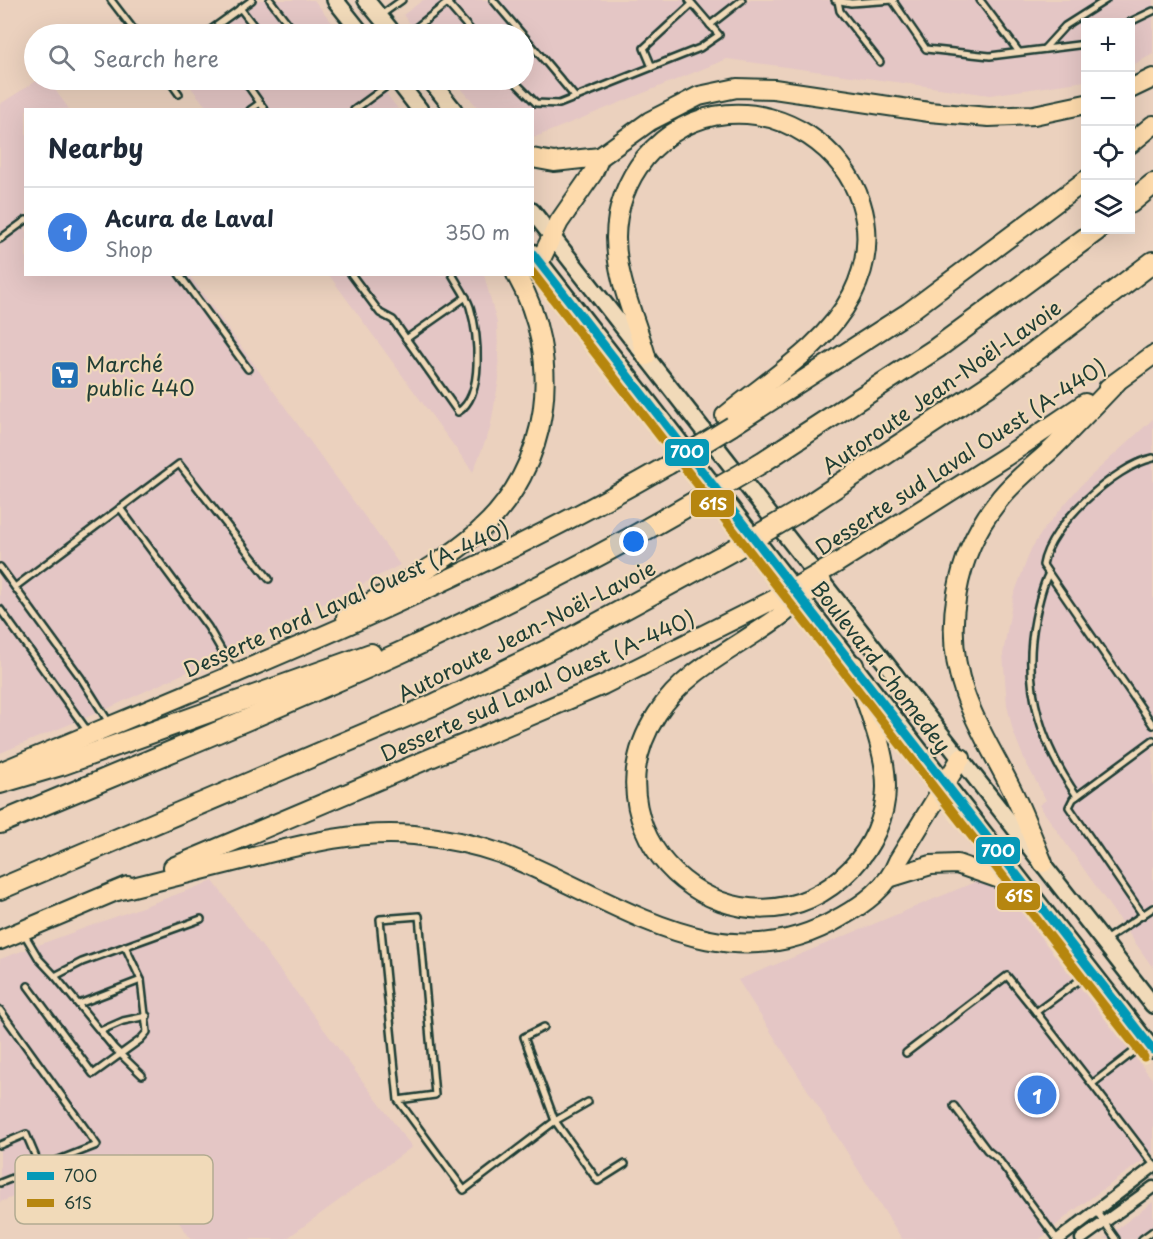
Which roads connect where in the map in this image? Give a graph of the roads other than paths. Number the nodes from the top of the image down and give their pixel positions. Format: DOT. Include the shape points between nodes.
graph roads {
  1 [pos="111,0"];
  2 [pos="252,0"];
  3 [pos="270,0"];
  4 [pos="335,0"];
  5 [pos="366,0"];
  6 [pos="402,0"];
  7 [pos="493,0"];
  8 [pos="742,0"];
  9 [pos="980,0"];
  10 [pos="1106,0"];
  11 [pos="449,1"];
  12 [pos="836,1"];
  13 [pos="894,1"];
  14 [pos="690,2"];
  15 [pos="240,8"];
  16 [pos="1153,12"];
  17 [pos="379,16"];
  18 [pos="1135,20"];
  19 [pos="129,24"];
  20 [pos="220,24"];
  21 [pos="252,24"];
  22 [pos="288,24"];
  23 [pos="354,24"];
  24 [pos="386,24"];
  25 [pos="420,24"];
  26 [pos="466,24"];
  27 [pos="514,24"];
  28 [pos="710,25"];
  29 [pos="1081,45"];
  30 [pos="534,48"];
  31 [pos="1044,49"];
  32 [pos="1019,52"];
  33 [pos="880,63"];
  34 [pos="652,67"];
  35 [pos="1153,78"];
  36 [pos="1135,87"];
  37 [pos="176,90"];
  38 [pos="251,90"];
  39 [pos="383,90"];
  40 [pos="405,90"];
  41 [pos="438,90"];
  42 [pos="522,90"];
  43 [pos="179,94"];
  44 [pos="576,98"];
  45 [pos="260,103"];
  46 [pos="1081,105"];
  47 [pos="253,108"];
  48 [pos="264,108"];
  49 [pos="357,108"];
  50 [pos="418,108"];
  51 [pos="452,108"];
  52 [pos="1153,125"];
  53 [pos="1135,141"];
  54 [pos="600,157"];
  55 [pos="534,158"];
  56 [pos="1081,184"];
  57 [pos="1153,184"];
  58 [pos="1135,200"];
  59 [pos="534,214"];
  60 [pos="24,221"];
  61 [pos="1092,234"];
  62 [pos="552,236"];
  63 [pos="0,239"];
  64 [pos="536,257"];
  65 [pos="1153,262"];
  66 [pos="180,276"];
  67 [pos="352,276"];
  68 [pos="453,276"];
  69 [pos="517,276"];
  70 [pos="466,297"];
  71 [pos="406,339"];
  72 [pos="1153,354"];
  73 [pos="646,356"];
  74 [pos="248,369"];
  75 [pos="1117,382"];
  76 [pos="729,421"];
  77 [pos="1153,458"];
  78 [pos="120,508"];
  79 [pos="0,567"];
  80 [pos="1048,576"];
  81 [pos="269,579"];
  82 [pos="15,587"];
  83 [pos="778,606"];
  84 [pos="0,609"];
  85 [pos="486,614"];
  86 [pos="291,651"];
  87 [pos="854,665"];
  88 [pos="235,674"];
  89 [pos="1153,725"];
  90 [pos="111,726"];
  91 [pos="89,735"];
  92 [pos="1153,740"];
  93 [pos="962,758"];
  94 [pos="0,772"];
  95 [pos="0,783"];
  96 [pos="947,784"];
  97 [pos="1077,796"];
  98 [pos="0,823"];
  99 [pos="141,830"];
  100 [pos="1043,863"];
  101 [pos="892,877"];
  102 [pos="1023,886"];
  103 [pos="0,889"];
  104 [pos="117,891"];
  105 [pos="0,904"];
  106 [pos="1153,908"];
  107 [pos="1143,915"];
  108 [pos="201,919"];
  109 [pos="22,931"];
  110 [pos="0,940"];
  111 [pos="1104,941"];
  112 [pos="125,946"];
  113 [pos="1091,972"];
  114 [pos="55,975"];
  115 [pos="141,980"];
  116 [pos="28,986"];
  117 [pos="79,1004"];
  118 [pos="1153,1005"];
  119 [pos="0,1010"];
  120 [pos="1036,1012"];
  121 [pos="147,1016"];
  122 [pos="544,1027"];
  123 [pos="100,1031"];
  124 [pos="1150,1046"];
  125 [pos="120,1053"];
  126 [pos="906,1053"];
  127 [pos="142,1075"];
  128 [pos="1092,1084"];
  129 [pos="398,1100"];
  130 [pos="588,1102"];
  131 [pos="954,1106"];
  132 [pos="555,1121"];
  133 [pos="0,1145"];
  134 [pos="35,1155"];
  135 [pos="71,1155"];
  136 [pos="625,1164"];
  137 [pos="1153,1165"];
  138 [pos="15,1177"];
  139 [pos="0,1183"];
  140 [pos="1153,1187"];
  141 [pos="1095,1210"];
  142 [pos="1104,1223"];
  143 [pos="1153,1231"];
  144 [pos="1058,1239"];
  145 [pos="1081,1239"];
  146 [pos="1116,1239"];
  147 [pos="1142,1239"];
  1 -- 19 [label="lane"];
  2 -- 15 [label="lane"];
  3 -- 22 [label="lane"];
  4 -- 23 [label="street"];
  5 -- 17 [label="street"];
  6 -- 17 [label="lane"];
  7 -- 27 [label="lane"];
  8 -- 28 [label="lane"];
  9 -- 32 [label="lane"];
  10 -- 31 [label="lane" via="1065,26"];
  11 -- 25 [label="lane"];
  11 -- 26 [label="lane"];
  12 -- 13 [label="lane"];
  12 -- 33 [label="lane"];
  13 -- 32 [label="lane" via="926,49 976,55"];
  14 -- 28 [label="lane"];
  14 -- 34 [label="lane" via="644,48"];
  15 -- 20 [label="lane"];
  15 -- 21 [label="lane"];
  16 -- 18 [label="lane"];
  17 -- 24 [label="street"];
  28 -- 34 [label="lane" via="719,35 705,46"];
  29 -- 31 [label="lane"];
  30 -- 44 [label="lane"];
  31 -- 32 [label="lane"];
  34 -- 44 [label="lane"];
  35 -- 36 [label="main road"];
  37 -- 43 [label="lane"];
  38 -- 45 [label="lane"];
  39 -- 49 [label="lane"];
  40 -- 50 [label="street"];
  41 -- 51 [label="street"];
  42 -- 44 [label="lane" via="541,105"];
  45 -- 47 [label="lane"];
  45 -- 48 [label="lane"];
  46 -- 54 [label="main road" via="1034,115 972,117 785,90 737,88 699,96 673,107"];
  52 -- 53 [label="main road"];
  54 -- 55 [label="main road" via="554,162"];
  54 -- 62 [label="main road"];
  56 -- 76 [label="main road, Desserte nord Laval Ouest (A-440)" via="916,307 810,378"];
  57 -- 58 [label="highway"];
  59 -- 62 [label="street, Boulevard Chomedey"];
  60 -- 63 [label="lane"];
  61 -- 85 [label="highway, Autoroute Jean-Noël-Lavoie, bridge" via="937,348 761,463"];
  62 -- 64 [label="main road"];
  62 -- 73 [label="street, Boulevard Chomedey"];
  64 -- 87 [label="street, Boulevard Chomedey"];
  65 -- 99 [label="highway, Autoroute Jean-Noël-Lavoie, bridge" via="996,381 798,512 733,550 454,696"];
  66 -- 74 [label="lane"];
  67 -- 71 [label="lane"];
  68 -- 70 [label="lane"];
  69 -- 86 [label="main road" via="539,330 546,384 537,439 515,488 484,526 453,552"];
  70 -- 71 [label="lane"];
  70 -- 71 [label="lane" via="476,334 477,362 473,390 463,409 458,412"];
  72 -- 75 [label="main road, Desserte sud Laval Ouest (A-440)"];
  73 -- 76 [label="main road" via="623,282 616,235 623,197 643,161 677,130 722,115 771,117 815,138 839,162 860,201 866,245 859,279 838,317 813,345"];
  73 -- 93 [label="street, Boulevard Chomedey"];
  75 -- 83 [label="main road, Desserte sud Laval Ouest (A-440), bridge"];
  75 -- 100 [label="main road" via="992,509 968,554 956,600 954,646 965,695"];
  76 -- 86 [label="main road, Desserte nord Laval Ouest (A-440), bridge" via="668,465 495,558"];
  77 -- 80 [label="lane" via="1122,469 1068,519 1044,559"];
  78 -- 81 [label="lane" via="179,464"];
  78 -- 82 [label="lane"];
  78 -- 88 [label="lane" via="208,627"];
  79 -- 82 [label="lane"];
  80 -- 89 [label="lane"];
  80 -- 97 [label="lane" via="1033,630 1031,678 1048,750"];
  82 -- 90 [label="lane"];
  83 -- 87 [label="main road" via="682,684 656,715 642,745 636,780 643,824 665,864 692,888 734,906 783,906 819,894 839,881 862,856 879,824 885,778"];
  83 -- 104 [label="main road, Desserte sud Laval Ouest (A-440)" via="592,690"];
  84 -- 91 [label="lane"];
  85 -- 95 [label="highway" via="61,765"];
  85 -- 98 [label="highway, Autoroute Jean-Noël-Lavoie" via="337,682"];
  86 -- 88 [label="main road, Desserte nord Laval Ouest (A-440)"];
  87 -- 96 [label="street, Boulevard Chomedey"];
  88 -- 90 [label="main road, Desserte nord Laval Ouest (A-440)"];
  90 -- 91 [label="main road, Desserte nord Laval Ouest (A-440)"];
  91 -- 94 [label="main road, Desserte nord Laval Ouest (A-440)"];
  92 -- 97 [label="lane"];
  93 -- 96 [label="main road"];
  93 -- 100 [label="street, Boulevard Chomedey"];
  96 -- 101 [label="main road"];
  96 -- 102 [label="street, Boulevard Chomedey"];
  97 -- 107 [label="lane" via="1070,803 1071,813"];
  99 -- 103 [label="highway, Autoroute Jean-Noël-Lavoie"];
  99 -- 105 [label="highway"];
  100 -- 111 [label="street, Boulevard Chomedey"];
  101 -- 102 [label="main road" via="931,865 957,864"];
  101 -- 104 [label="main road" via="851,911 820,929 784,941 748,945 689,936 501,854 412,835 320,840"];
  102 -- 113 [label="street, Boulevard Chomedey"];
  104 -- 109 [label="main road, Desserte sud Laval Ouest (A-440)"];
  106 -- 107 [label="lane"];
  107 -- 111 [label="lane"];
  108 -- 112 [label="lane"];
  109 -- 110 [label="main road, Desserte sud Laval Ouest (A-440)"];
  109 -- 114 [label="lane" via="39,959"];
  111 -- 118 [label="street, Boulevard Chomedey"];
  112 -- 114 [label="lane"];
  112 -- 115 [label="lane"];
  113 -- 120 [label="lane"];
  113 -- 124 [label="street, Boulevard Chomedey"];
  114 -- 117 [label="lane"];
  115 -- 117 [label="lane"];
  115 -- 121 [label="lane"];
  116 -- 125 [label="lane" via="93,1074"];
  117 -- 123 [label="lane"];
  119 -- 135 [label="lane" via="97,1145"];
  120 -- 126 [label="lane" via="1007,976"];
  120 -- 128 [label="lane"];
  121 -- 123 [label="lane"];
  121 -- 125 [label="lane" via="145,1037"];
  122 -- 132 [label="lane" via="524,1037"];
  123 -- 125 [label="lane"];
  124 -- 128 [label="lane"];
  125 -- 127 [label="lane"];
  128 -- 137 [label="lane"];
  129 -- 129 [label="lane" via="380,919 419,916 435,1095"];
  129 -- 132 [label="lane" via="464,1190"];
  130 -- 132 [label="lane"];
  131 -- 144 [label="lane"];
  132 -- 136 [label="lane" via="598,1181"];
  133 -- 134 [label="lane" via="26,1134"];
  137 -- 141 [label="street"];
  138 -- 139 [label="lane"];
  140 -- 142 [label="street"];
  141 -- 142 [label="lane"];
  141 -- 144 [label="street"];
  142 -- 145 [label="street"];
  142 -- 146 [label="lane"];
  143 -- 147 [label="lane"];
}
